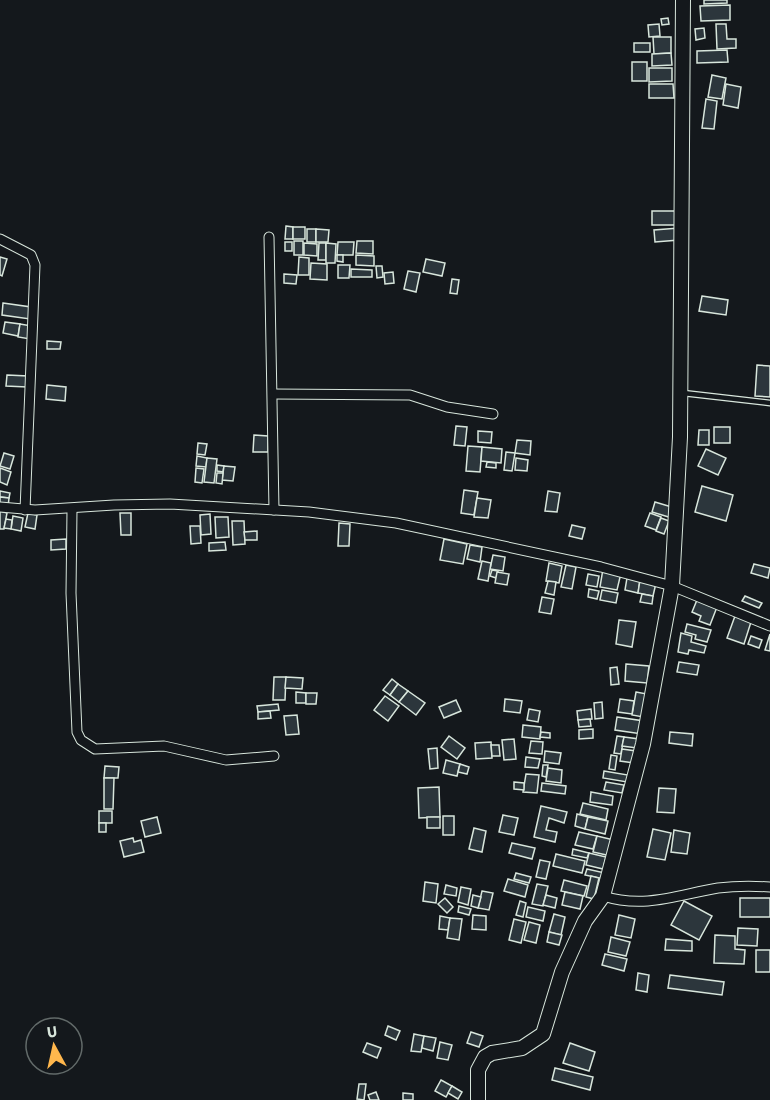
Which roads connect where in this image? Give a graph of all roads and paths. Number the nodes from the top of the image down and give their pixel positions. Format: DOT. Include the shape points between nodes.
graph roads {
  1 [pos="683,0"];
  2 [pos="269,237"];
  3 [pos="0,239"];
  4 [pos="681,392"];
  5 [pos="273,394"];
  6 [pos="770,403"];
  7 [pos="493,414"];
  8 [pos="0,507"];
  9 [pos="25,510"];
  10 [pos="72,510"];
  11 [pos="274,510"];
  12 [pos="672,586"];
  13 [pos="770,626"];
  14 [pos="274,756"];
  15 [pos="770,887"];
  16 [pos="603,896"];
  17 [pos="478,1100"];
  1 -- 4 [label="main road"];
  2 -- 5 [label="street"];
  3 -- 9 [label="street" via="31,255 35,265"];
  4 -- 6 [label="lane"];
  4 -- 12 [label="main road"];
  5 -- 7 [label="street" via="410,395 447,407"];
  5 -- 11 [label="street"];
  8 -- 9 [label="street"];
  9 -- 10 [label="street"];
  10 -- 11 [label="street" via="170,504"];
  10 -- 14 [label="street" via="71,593 77,732 81,740 87,746 104,750 164,746 226,760"];
  11 -- 12 [label="street" via="396,523"];
  12 -- 13 [label="street"];
  12 -- 16 [label="main road" via="643,744"];
  15 -- 16 [label="street" via="721,888 625,903"];
  16 -- 17 [label="main road" via="585,921 562,972 543,1034 522,1048 485,1057 478,1070"];
}
